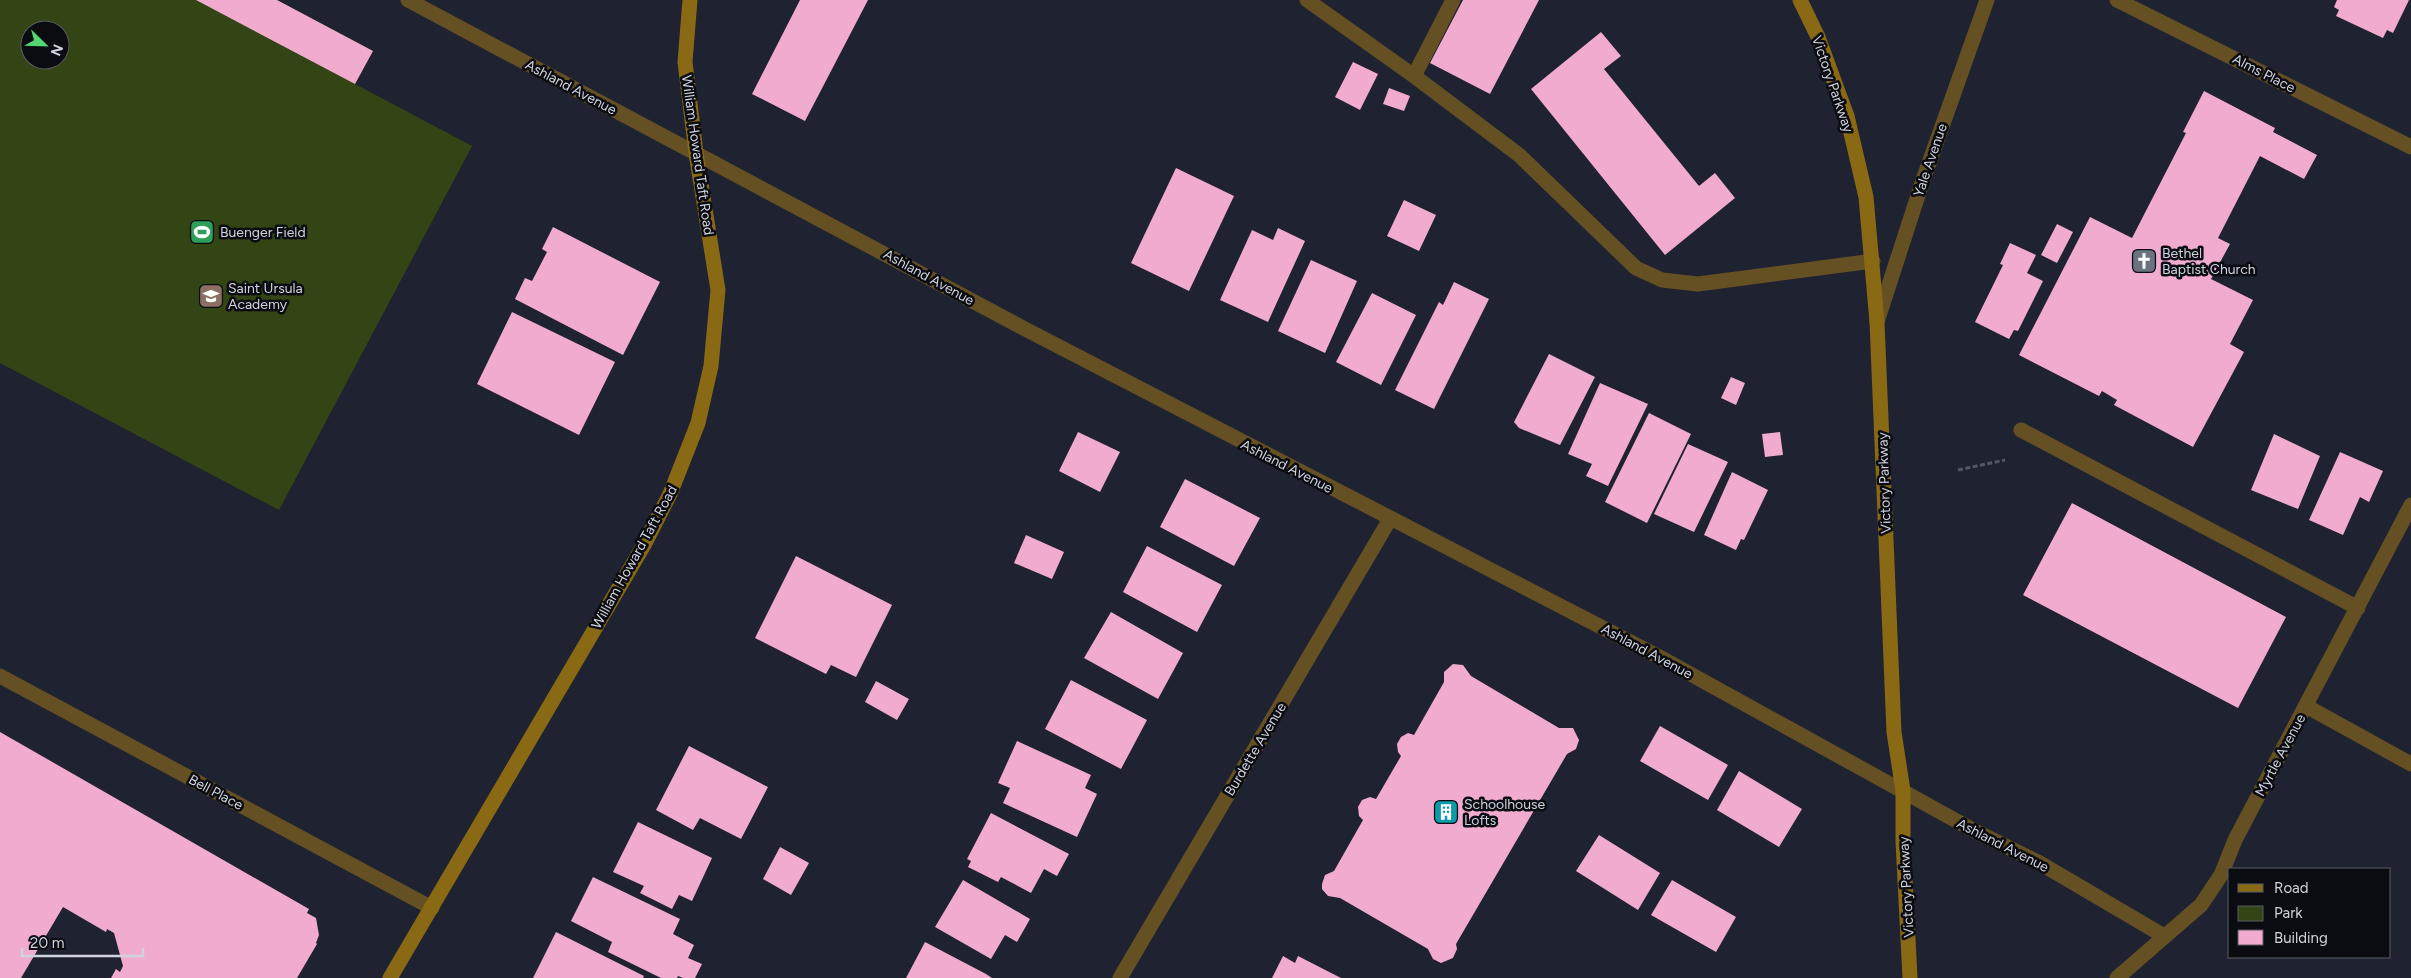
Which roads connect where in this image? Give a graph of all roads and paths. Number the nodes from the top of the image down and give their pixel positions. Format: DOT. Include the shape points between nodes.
graph roads {
  1 [pos="408,0"];
  2 [pos="690,0"];
  3 [pos="1307,0"];
  4 [pos="1453,0"];
  5 [pos="1800,0"];
  6 [pos="1987,0"];
  7 [pos="2117,0"];
  8 [pos="1414,76"];
  9 [pos="2411,147"];
  10 [pos="696,153"];
  11 [pos="1873,261"];
  12 [pos="1877,322"];
  13 [pos="2021,430"];
  14 [pos="2005,460"];
  15 [pos="1958,470"];
  16 [pos="2411,505"];
  17 [pos="1390,519"];
  18 [pos="2358,608"];
  19 [pos="0,676"];
  20 [pos="2306,706"];
  21 [pos="2411,764"];
  22 [pos="1903,791"];
  23 [pos="432,908"];
  24 [pos="2164,936"];
  25 [pos="390,978"];
  26 [pos="1120,978"];
  27 [pos="1910,978"];
  28 [pos="2117,978"];
  1 -- 10 [label="street, Ashland Avenue"];
  2 -- 10 [label="street, William Howard Taft Road" via="685,62"];
  3 -- 8 [label="street"];
  4 -- 8 [label="street"];
  5 -- 11 [label="street, Victory Parkway" via="1818,37 1847,116 1866,197"];
  6 -- 12 [label="street, Yale Avenue" via="1922,180"];
  7 -- 9 [label="street, Alms Place"];
  8 -- 11 [label="street" via="1519,155 1636,268 1662,280 1706,283"];
  10 -- 17 [label="street, Ashland Avenue"];
  10 -- 23 [label="street, William Howard Taft Road" via="718,290 711,366 698,423 670,494 644,545"];
  11 -- 12 [label="street, Victory Parkway"];
  12 -- 22 [label="street, Victory Parkway" via="1894,732"];
  13 -- 18 [label="street"];
  14 -- 15 [label="path"];
  16 -- 18 [label="street, Myrtle Avenue"];
  17 -- 22 [label="street, Ashland Avenue" via="1664,660"];
  17 -- 26 [label="street, Burdette Avenue"];
  18 -- 20 [label="street, Myrtle Avenue"];
  19 -- 23 [label="street, Bell Place"];
  20 -- 21 [label="street"];
  20 -- 24 [label="street, Myrtle Avenue" via="2235,840 2221,875 2201,906"];
  22 -- 24 [label="street, Ashland Avenue" via="2038,862"];
  22 -- 27 [label="street, Victory Parkway"];
  23 -- 25 [label="street, William Howard Taft Road"];
  24 -- 28 [label="street, Myrtle Avenue"];
}
